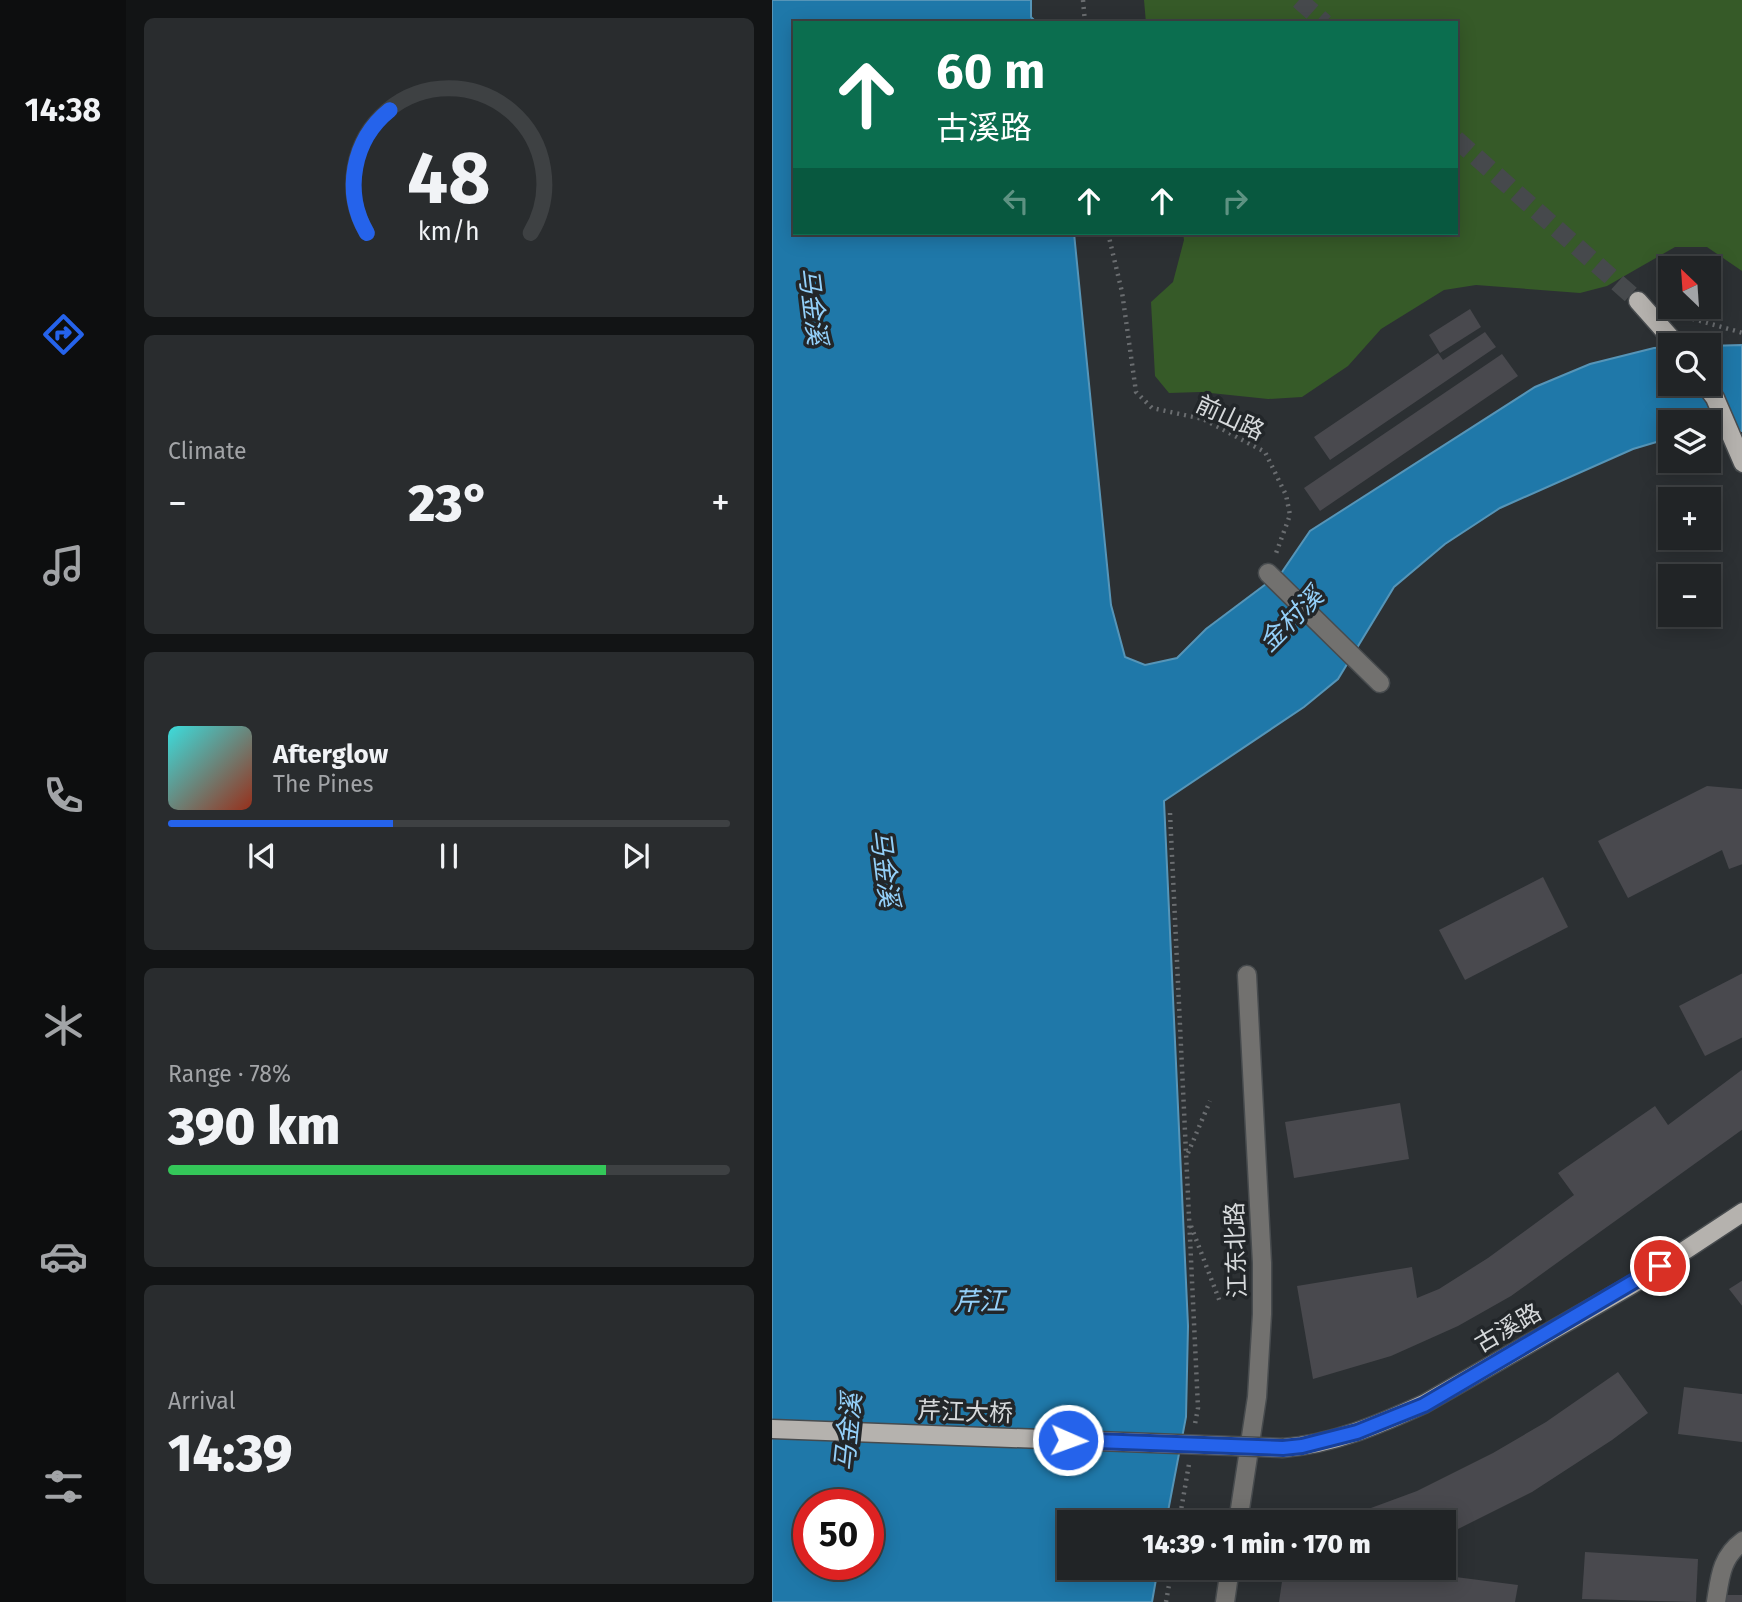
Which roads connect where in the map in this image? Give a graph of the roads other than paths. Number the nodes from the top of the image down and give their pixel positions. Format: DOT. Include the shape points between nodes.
graph roads {
  1 [pos="1638,301"];
  2 [pos="1666,333"];
  3 [pos="1714,396"];
  4 [pos="1742,463"];
  5 [pos="1270,575"];
  6 [pos="1380,683"];
  7 [pos="1247,975"];
  8 [pos="1742,1212"];
  9 [pos="772,1429"];
  10 [pos="1283,1448"];
  11 [pos="1240,1510"];
  12 [pos="1742,1541"];
  13 [pos="1228,1580"];
  14 [pos="1225,1602"];
  15 [pos="1716,1602"];
  1 -- 2 [label="main road"];
  3 -- 4 [label="main road"];
  5 -- 6 [label="street"];
  7 -- 11 [label="street, 江东北路" via="1263,1264 1257,1397"];
  8 -- 10 [label="main road, 古溪路" via="1640,1280 1424,1405 1330,1441"];
  9 -- 10 [label="main road, 芹江大桥, bridge"];
  12 -- 15 [label="street" via="1722,1564"];
  13 -- 14 [label="street"];
}
